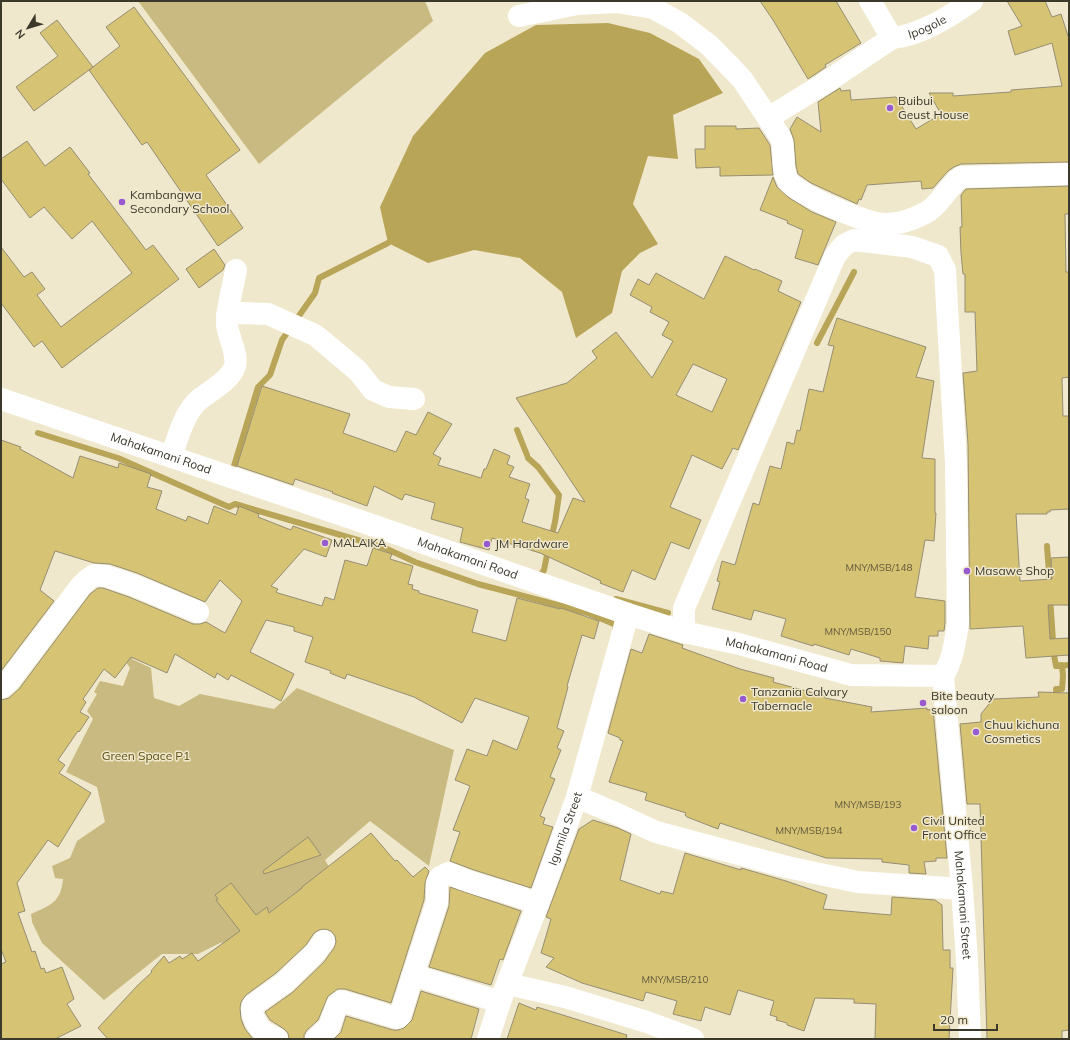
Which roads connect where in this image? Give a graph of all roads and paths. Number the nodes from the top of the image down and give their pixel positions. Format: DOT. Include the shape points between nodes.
graph roads {
  1 [pos="870,1"];
  2 [pos="972,1"];
  3 [pos="519,16"];
  4 [pos="888,30"];
  5 [pos="768,118"];
  6 [pos="1069,174"];
  7 [pos="236,270"];
  8 [pos="227,314"];
  9 [pos="1,399"];
  10 [pos="414,399"];
  11 [pos="171,456"];
  12 [pos="198,612"];
  13 [pos="628,614"];
  14 [pos="684,632"];
  15 [pos="943,676"];
  16 [pos="1,688"];
  17 [pos="577,797"];
  18 [pos="962,889"];
  19 [pos="538,904"];
  20 [pos="324,941"];
  21 [pos="413,975"];
  22 [pos="504,993"];
  23 [pos="277,1039"];
  24 [pos="316,1039"];
  25 [pos="488,1039"];
  26 [pos="693,1039"];
  27 [pos="970,1039"];
  1 -- 4 [label="street"];
  2 -- 4 [label="street, Ipogole" via="923,30 905,37"];
  3 -- 5 [label="street" via="577,4 617,2 653,8 680,23 709,45 742,79"];
  4 -- 5 [label="street" via="825,83"];
  5 -- 6 [label="street" via="782,141 784,171 793,187 858,218 884,224 906,222 929,211 961,177"];
  7 -- 8 [label="street"];
  8 -- 10 [label="street" via="257,313 275,317 315,335 358,371 373,390 389,397"];
  8 -- 11 [label="street" via="227,326 235,357 234,367 217,387 193,406 181,428"];
  9 -- 11 [label="street, Mahakamani Road"];
  11 -- 13 [label="street, Mahakamani Road"];
  12 -- 16 [label="street" via="133,585 106,576 94,575 80,586 9,681"];
  13 -- 14 [label="street, Mahakamani Road"];
  13 -- 17 [label="street, Igumila Street"];
  14 -- 15 [label="street, Mahakamani Road" via="851,674"];
  14 -- 15 [label="street" via="684,608 836,256 844,245 854,240 912,247 938,256 945,270 956,464 958,623 949,667"];
  15 -- 18 [label="street, Mahakamani Street"];
  17 -- 18 [label="street" via="656,832 787,867 858,882"];
  17 -- 19 [label="street, Igumila Street"];
  18 -- 27 [label="street, Mahakamani Street"];
  19 -- 21 [label="street" via="448,874 440,877 437,883 437,902"];
  19 -- 22 [label="street, Igumila Street"];
  20 -- 23 [label="street" via="311,958 284,983 253,1005 251,1010 262,1031"];
  21 -- 22 [label="street"];
  21 -- 24 [label="street" via="400,1016 397,1018 341,1001 329,1027"];
  22 -- 25 [label="street, Igumila Street"];
  22 -- 26 [label="street" via="565,997"];
}
